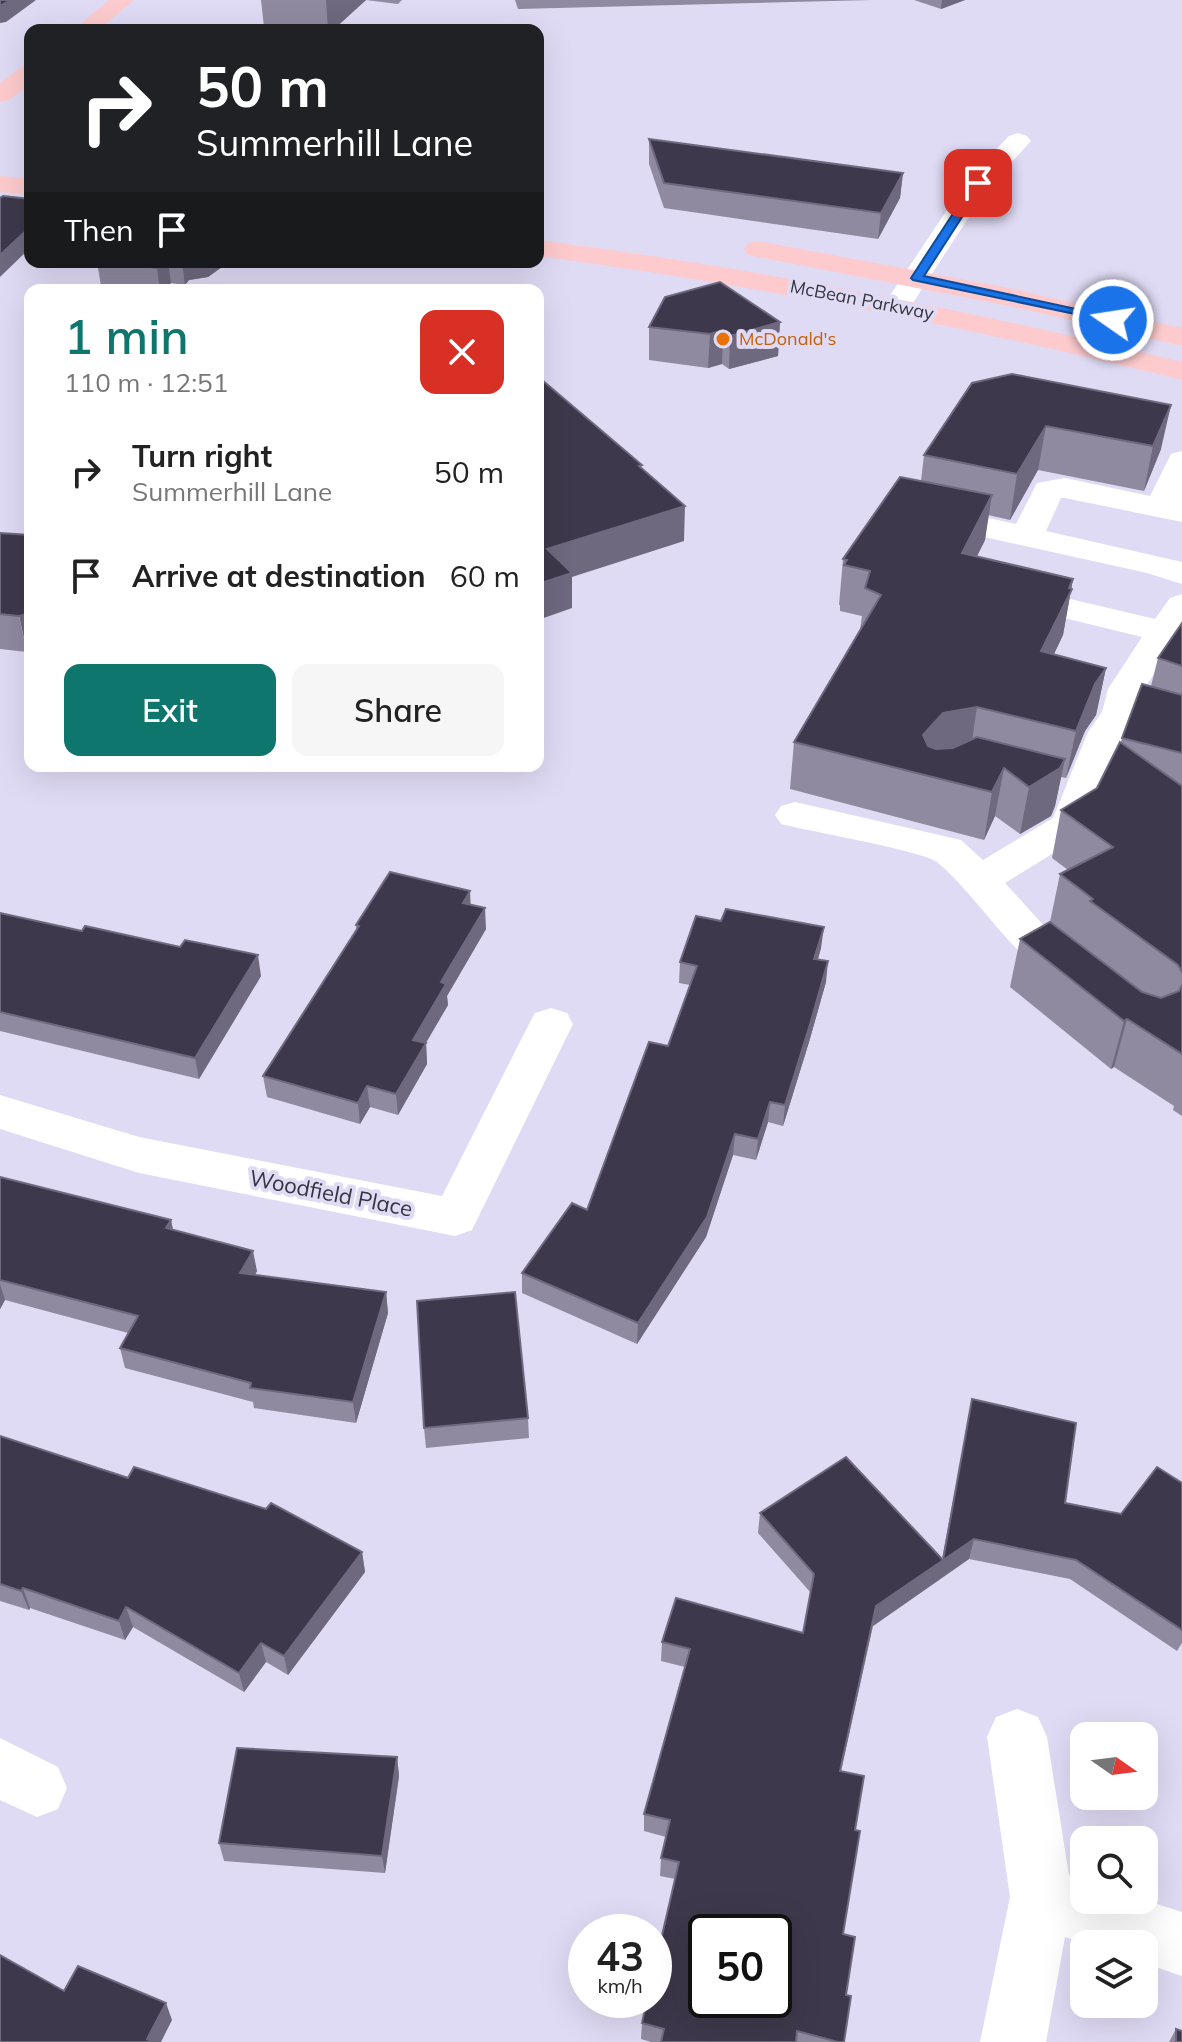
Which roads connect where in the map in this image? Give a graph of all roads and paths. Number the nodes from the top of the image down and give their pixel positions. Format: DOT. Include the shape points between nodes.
graph roads {
  1 [pos="123,0"];
  2 [pos="92,24"];
  3 [pos="24,77"];
  4 [pos="0,95"];
  5 [pos="1018,141"];
  6 [pos="0,184"];
  7 [pos="24,186"];
  8 [pos="739,246"];
  9 [pos="544,249"];
  10 [pos="917,278"];
  11 [pos="897,306"];
  12 [pos="1182,337"];
  13 [pos="1182,371"];
  14 [pos="1182,461"];
  15 [pos="1172,510"];
  16 [pos="916,512"];
  17 [pos="1026,537"];
  18 [pos="1182,574"];
  19 [pos="993,591"];
  20 [pos="1173,619"];
  21 [pos="1121,712"];
  22 [pos="1157,724"];
  23 [pos="1041,787"];
  24 [pos="1083,798"];
  25 [pos="795,815"];
  26 [pos="980,880"];
  27 [pos="1101,991"];
  28 [pos="551,1024"];
  29 [pos="0,1112"];
  30 [pos="1017,1737"];
  31 [pos="1041,1897"];
  32 [pos="1182,1944"];
  33 [pos="1013,2042"];
  1 -- 2 [label="main road"];
  3 -- 4 [label="main road"];
  5 -- 10 [label="street" via="978,183"];
  6 -- 7 [label="main road"];
  8 -- 10 [label="main road, McBean Parkway"];
  9 -- 11 [label="main road, McBean Parkway"];
  10 -- 11 [label="street"];
  10 -- 12 [label="main road, McBean Parkway"];
  11 -- 13 [label="main road, McBean Parkway"];
  14 -- 15 [label="street"];
  15 -- 17 [label="street" via="1065,488 1049,490"];
  16 -- 17 [label="street"];
  17 -- 18 [label="street"];
  19 -- 20 [label="street"];
  20 -- 21 [label="street" via="1126,689"];
  21 -- 22 [label="street"];
  21 -- 24 [label="street" via="1107,732"];
  23 -- 24 [label="street"];
  24 -- 26 [label="street" via="1070,825"];
  25 -- 26 [label="street" via="947,849"];
  26 -- 27 [label="street" via="1031,938"];
  28 -- 29 [label="street, Woodfield Place" via="455,1217 139,1155"];
  30 -- 31 [label="street"];
  31 -- 32 [label="street"];
  31 -- 33 [label="street"];
}
